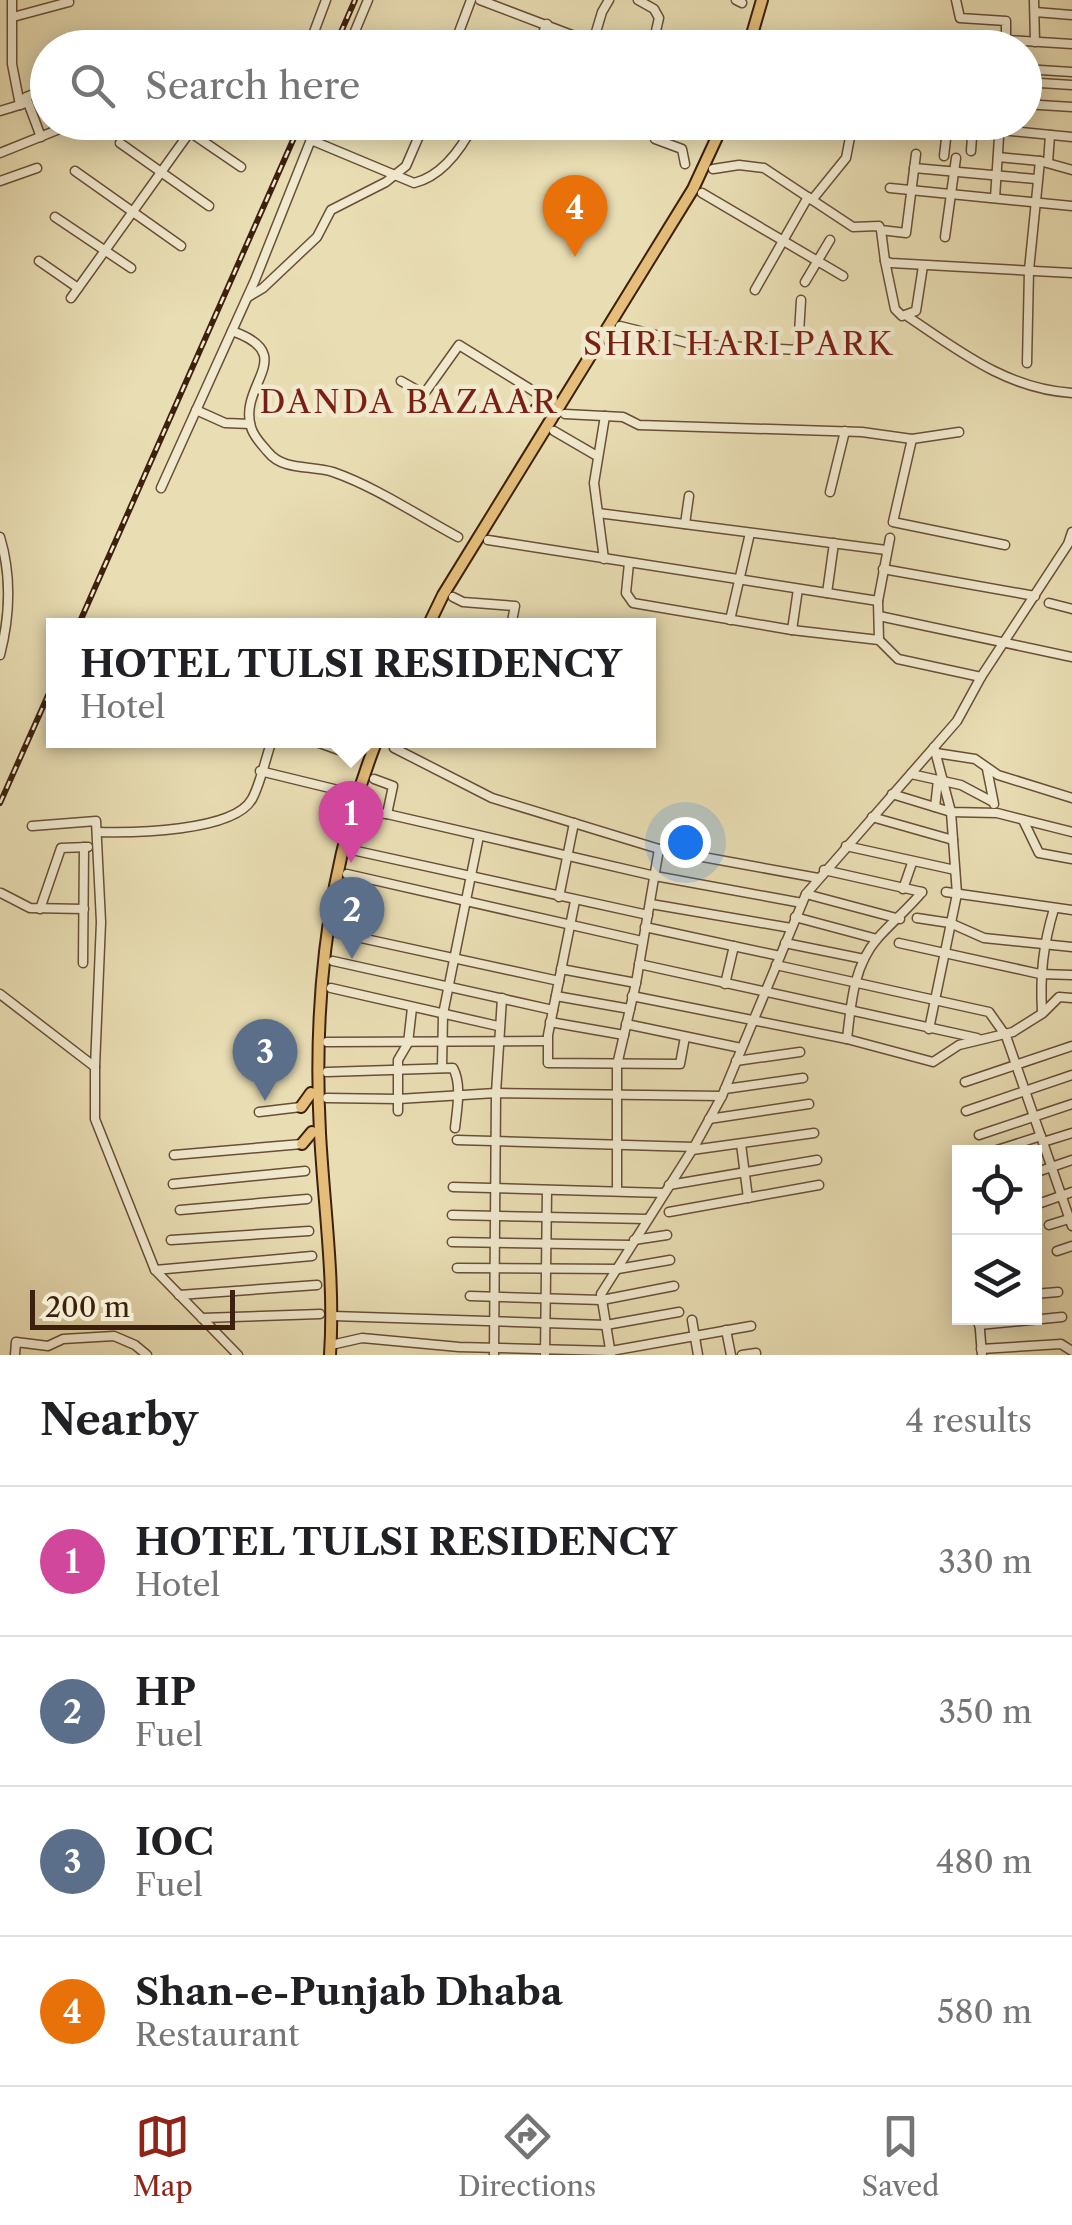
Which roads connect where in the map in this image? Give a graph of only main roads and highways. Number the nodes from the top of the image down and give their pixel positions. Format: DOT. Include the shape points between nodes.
graph roads {
  1 [pos="762,0"];
  2 [pos="753,30"];
  3 [pos="718,140"];
  4 [pos="548,398"];
  5 [pos="536,410"];
  6 [pos="565,414"];
  7 [pos="552,418"];
  8 [pos="453,598"];
  9 [pos="440,601"];
  10 [pos="432,618"];
  11 [pos="375,748"];
  12 [pos="383,754"];
  13 [pos="370,774"];
  14 [pos="352,850"];
  15 [pos="343,871"];
  16 [pos="311,1093"];
  17 [pos="301,1107"];
  18 [pos="316,1134"];
  19 [pos="302,1144"];
  20 [pos="331,1350"];
  1 -- 2 [label="highway"];
  3 -- 7 [label="highway" via="701,188"];
  4 -- 5 [label="highway"];
  6 -- 7 [label="highway"];
  7 -- 9 [label="highway"];
  8 -- 9 [label="highway"];
  9 -- 10 [label="highway"];
  11 -- 13 [label="highway"];
  12 -- 13 [label="highway"];
  13 -- 15 [label="highway"];
  14 -- 15 [label="highway"];
  15 -- 18 [label="highway" via="320,994"];
  16 -- 17 [label="highway"];
  18 -- 19 [label="highway"];
  18 -- 20 [label="highway" via="329,1226"];
}
